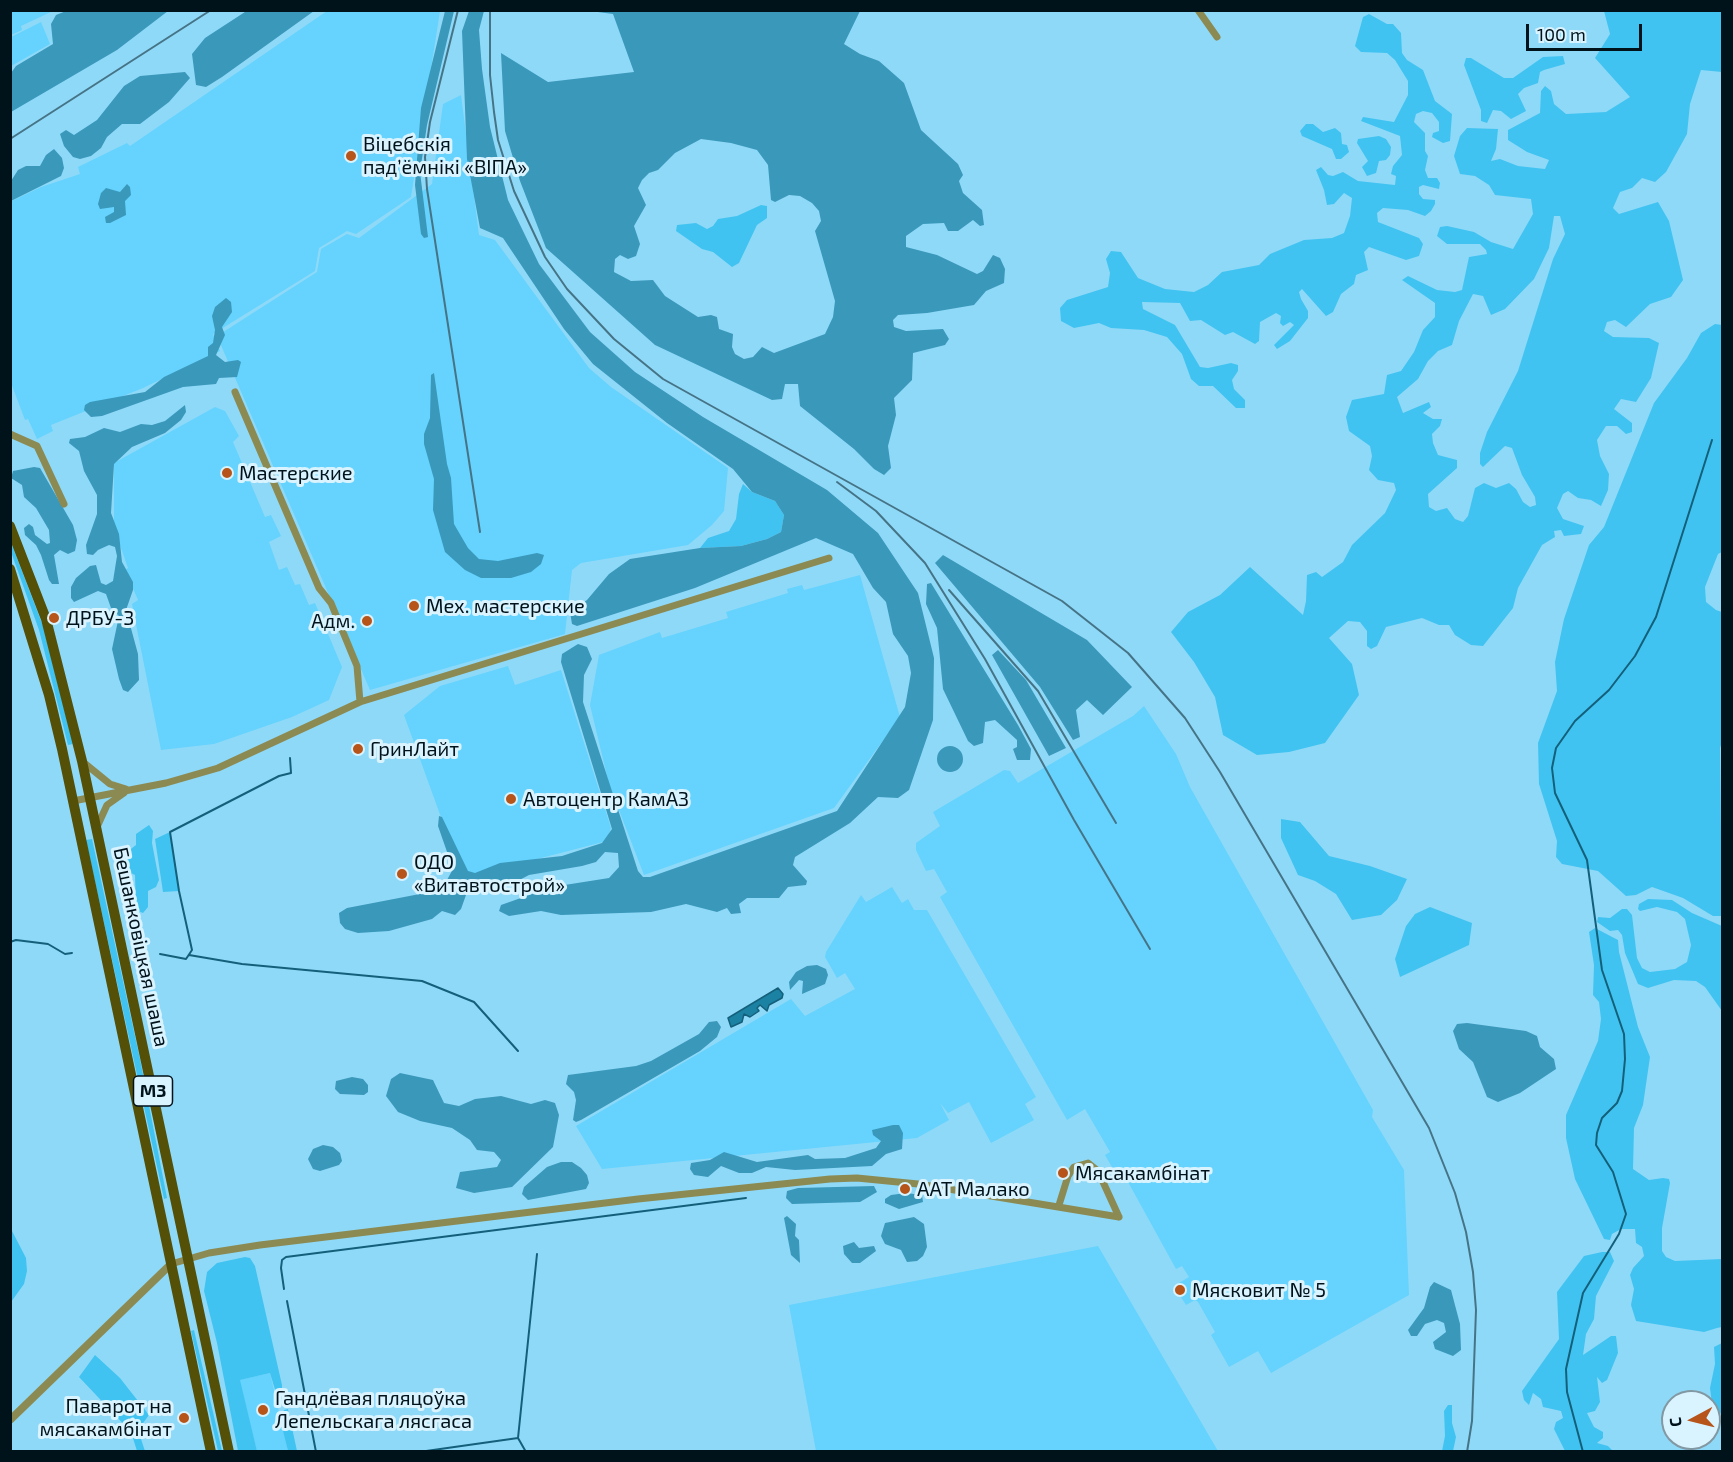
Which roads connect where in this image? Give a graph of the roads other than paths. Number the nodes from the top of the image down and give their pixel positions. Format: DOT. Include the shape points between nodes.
graph roads {
  1 [pos="1198,10"];
  2 [pos="1217,37"];
  3 [pos="235,392"];
  4 [pos="10,434"];
  5 [pos="64,504"];
  6 [pos="10,526"];
  7 [pos="829,558"];
  8 [pos="10,569"];
  9 [pos="360,702"];
  10 [pos="82,761"];
  11 [pos="128,790"];
  12 [pos="91,798"];
  13 [pos="73,801"];
  14 [pos="97,827"];
  15 [pos="1059,1205"];
  16 [pos="187,1259"];
  17 [pos="171,1264"];
  18 [pos="10,1419"];
  19 [pos="211,1452"];
  20 [pos="229,1452"];
  1 -- 2 [label="street"];
  3 -- 9 [label="street" via="357,666"];
  4 -- 5 [label="street" via="37,446"];
  6 -- 10 [label="main road, Бешанковіцкая шаша / М3" via="46,619"];
  7 -- 9 [label="street"];
  8 -- 13 [label="main road, Бешанковіцкая шаша / М3" via="49,695"];
  9 -- 11 [label="street" via="218,768"];
  10 -- 11 [label="street" via="110,784"];
  10 -- 12 [label="main road, Бешанковіцкая шаша / М3"];
  11 -- 12 [label="street"];
  11 -- 14 [label="street" via="107,805"];
  12 -- 13 [label="street"];
  12 -- 14 [label="main road, Бешанковіцкая шаша / М3"];
  13 -- 17 [label="main road, Бешанковіцкая шаша / М3"];
  14 -- 16 [label="main road, Бешанковіцкая шаша / М3"];
  15 -- 15 [label="street" via="1082,1210 1119,1217 1098,1171 1088,1163 1074,1167"];
  15 -- 16 [label="street" via="918,1184 830,1179 260,1245"];
  16 -- 17 [label="street"];
  16 -- 20 [label="main road, Бешанковіцкая шаша / М3"];
  17 -- 18 [label="street"];
  17 -- 19 [label="main road, Бешанковіцкая шаша / М3"];
}
